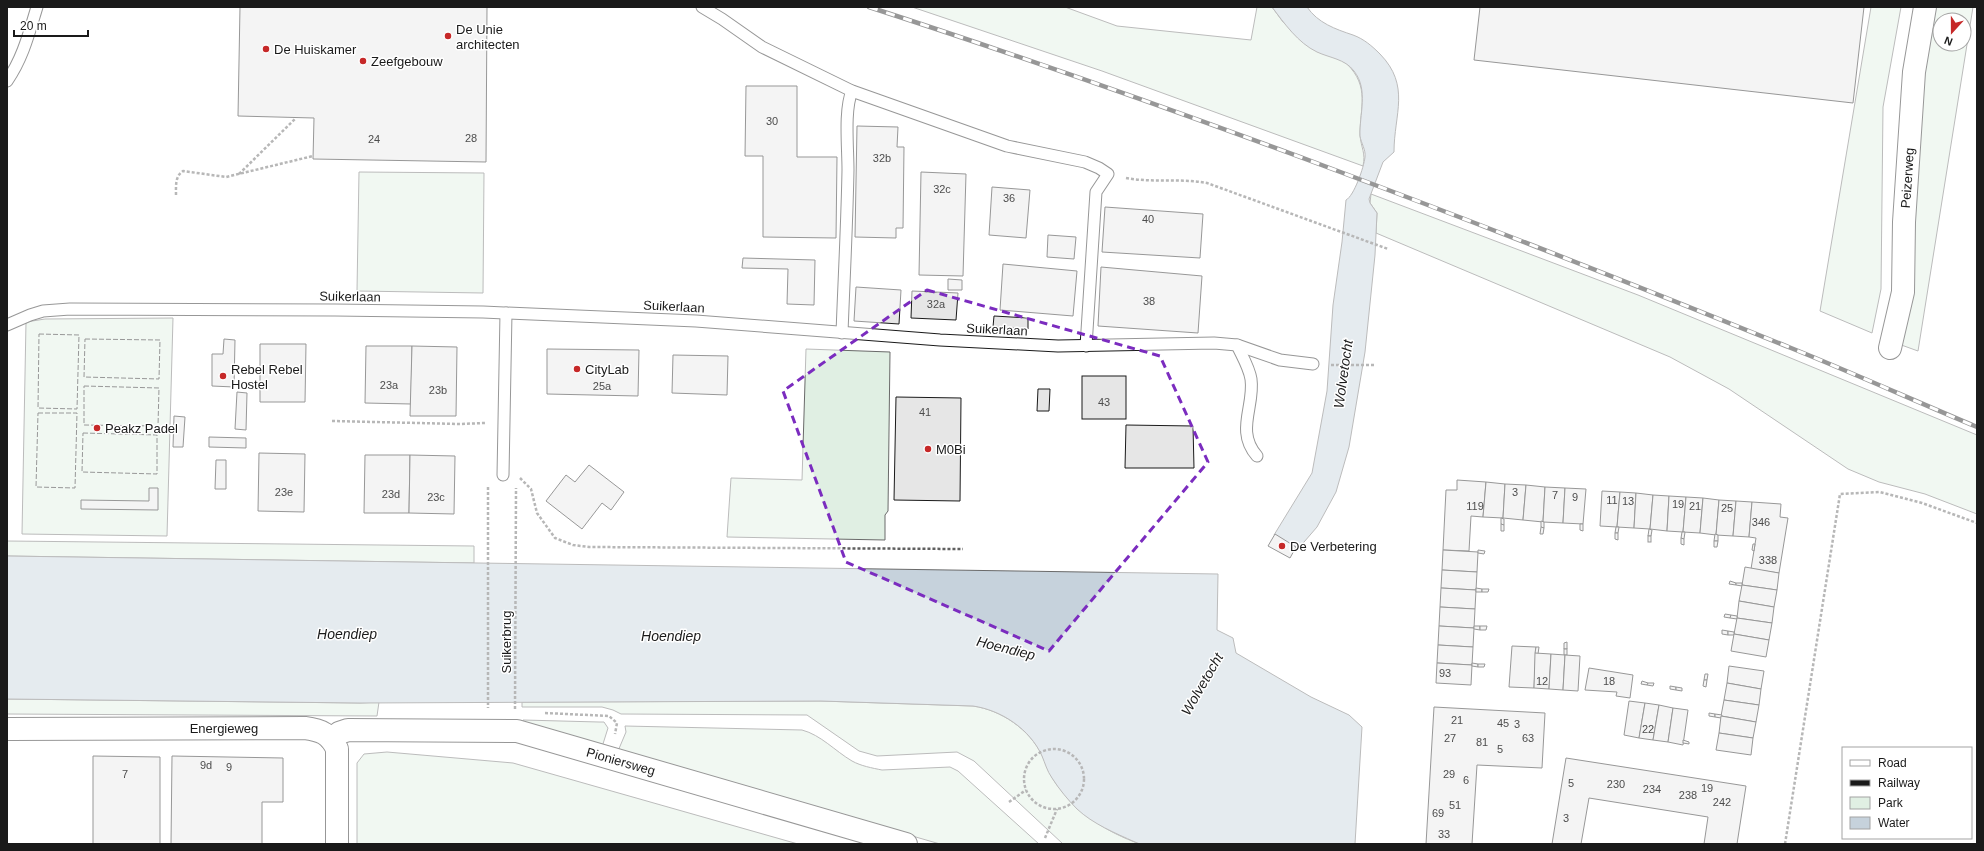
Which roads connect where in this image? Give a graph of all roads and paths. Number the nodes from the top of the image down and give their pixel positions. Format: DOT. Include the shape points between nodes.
graph roads {
  1 [pos="37,7"];
  2 [pos="702,7"];
  3 [pos="1925,7"];
  4 [pos="7,81"];
  5 [pos="852,91"];
  6 [pos="296,118"];
  7 [pos="313,156"];
  8 [pos="238,174"];
  9 [pos="1108,174"];
  10 [pos="176,195"];
  11 [pos="1388,249"];
  12 [pos="506,313"];
  13 [pos="7,325"];
  14 [pos="842,333"];
  15 [pos="1237,345"];
  16 [pos="1086,346"];
  17 [pos="1890,348"];
  18 [pos="1313,364"];
  19 [pos="1375,365"];
  20 [pos="332,421"];
  21 [pos="504,422"];
  22 [pos="1257,456"];
  23 [pos="503,475"];
  24 [pos="516,476"];
  25 [pos="516,490"];
  26 [pos="1977,523"];
  27 [pos="962,548"];
  28 [pos="488,708"];
  29 [pos="515,712"];
  30 [pos="538,713"];
  31 [pos="7,729"];
  32 [pos="331,739"];
  33 [pos="607,757"];
  34 [pos="1026,790"];
  35 [pos="1009,802"];
  36 [pos="1057,809"];
  37 [pos="1045,838"];
  38 [pos="337,844"];
  39 [pos="906,844"];
  40 [pos="1785,844"];
  1 -- 4 [label="lane" via="18,64"];
  2 -- 5 [label="lane" via="762,48"];
  3 -- 17 [label="street, Peizerweg" via="1914,72 1904,222 1903,292"];
  5 -- 9 [label="lane" via="993,142 1085,162"];
  5 -- 14 [label="lane" via="847,110 847,202"];
  6 -- 8 [label="path"];
  7 -- 8 [label="path"];
  8 -- 10 [label="path" via="226,177 183,171 177,179"];
  9 -- 11 [label="path" via="1145,181 1189,180 1207,183"];
  9 -- 16 [label="lane" via="1096,192"];
  12 -- 13 [label="lane, Suikerlaan" via="109,308 43,311"];
  12 -- 14 [label="lane, Suikerlaan" via="696,320"];
  12 -- 21 [label="lane"];
  14 -- 16 [label="lane, Suikerlaan"];
  15 -- 16 [label="lane, Suikerlaan" via="1188,343"];
  15 -- 18 [label="lane, Suikerlaan" via="1280,360"];
  15 -- 22 [label="lane" via="1251,380 1246,421 1249,444"];
  18 -- 19 [label="path"];
  20 -- 21 [label="path" via="460,424"];
  21 -- 23 [label="lane"];
  23 -- 28 [label="path, Suikerbrug" via="488,476"];
  24 -- 27 [label="path" via="524,480 531,489 537,513 556,538 573,545"];
  25 -- 29 [label="path, Suikerbrug"];
  26 -- 40 [label="path" via="1922,503 1880,492 1840,494"];
  30 -- 33 [label="path" via="611,717 617,723"];
  31 -- 32 [label="street, Energieweg" via="305,728 320,730"];
  32 -- 33 [label="street, Pioniersweg" via="348,730 517,731"];
  32 -- 38 [label="street" via="337,750 338,762"];
  33 -- 39 [label="street, Pioniersweg"];
  34 -- 35 [label="path"];
  34 -- 36 [label="path" via="1038,804"];
  34 -- 36 [label="path" via="1026,770 1037,754 1055,749 1074,756 1080,764 1084,783 1074,800"];
  36 -- 37 [label="path"];
}
